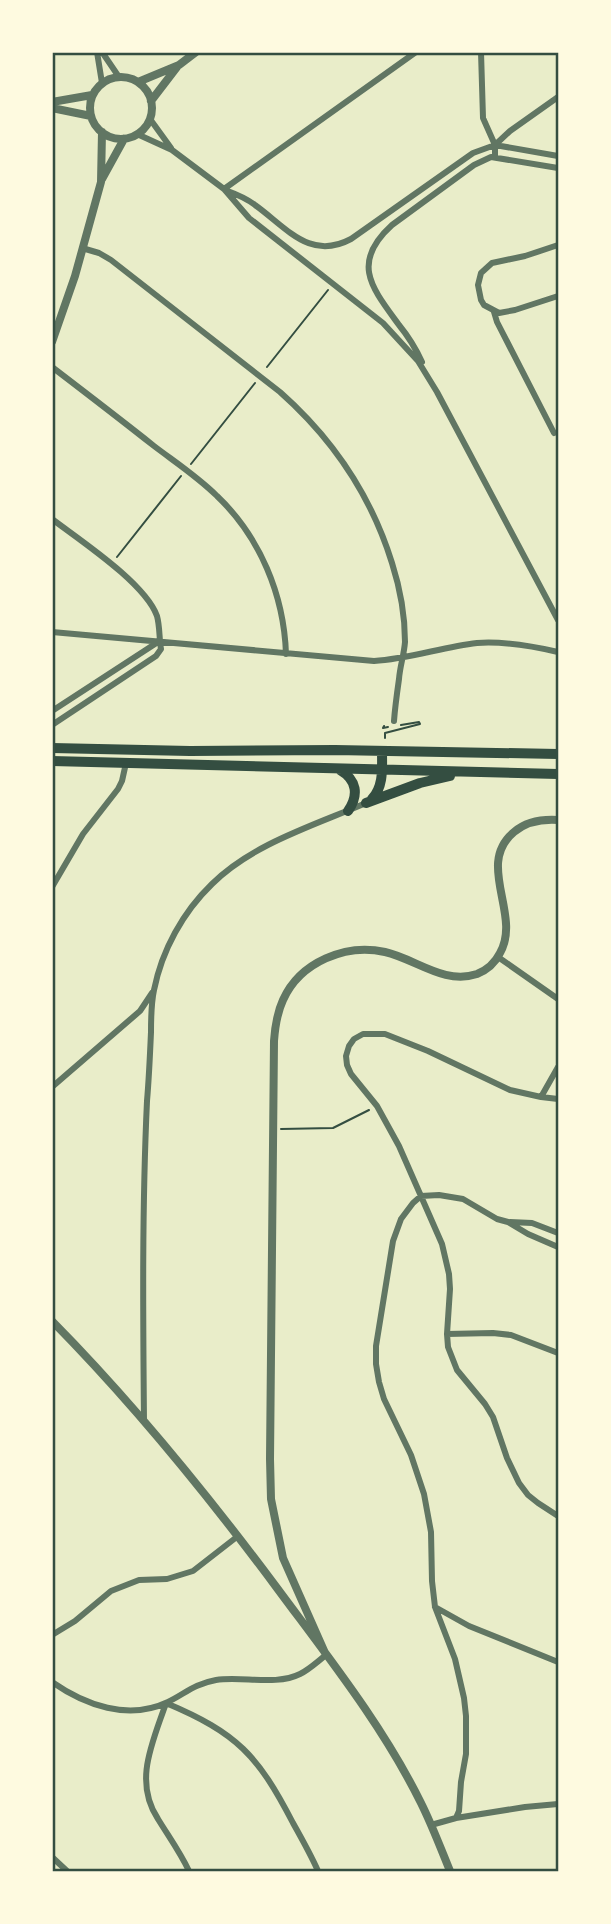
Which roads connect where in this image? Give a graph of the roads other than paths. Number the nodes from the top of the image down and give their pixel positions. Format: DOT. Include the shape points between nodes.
graph roads {
  1 [pos="100,52"];
  2 [pos="196,52"];
  3 [pos="416,52"];
  4 [pos="481,52"];
  5 [pos="179,65"];
  6 [pos="119,77"];
  7 [pos="138,82"];
  8 [pos="102,83"];
  9 [pos="93,95"];
  10 [pos="558,97"];
  11 [pos="151,101"];
  12 [pos="52,102"];
  13 [pos="52,108"];
  14 [pos="91,116"];
  15 [pos="150,119"];
  16 [pos="102,132"];
  17 [pos="137,134"];
  18 [pos="124,139"];
  19 [pos="495,145"];
  20 [pos="172,150"];
  21 [pos="558,156"];
  22 [pos="495,157"];
  23 [pos="558,168"];
  24 [pos="101,182"];
  25 [pos="224,189"];
  26 [pos="558,245"];
  27 [pos="82,248"];
  28 [pos="558,296"];
  29 [pos="494,312"];
  30 [pos="52,342"];
  31 [pos="52,367"];
  32 [pos="437,392"];
  33 [pos="554,433"];
  34 [pos="52,519"];
  35 [pos="558,620"];
  36 [pos="52,632"];
  37 [pos="160,641"];
  38 [pos="558,652"];
  39 [pos="286,654"];
  40 [pos="403,659"];
  41 [pos="52,712"];
  42 [pos="394,721"];
  43 [pos="52,725"];
  44 [pos="52,748"];
  45 [pos="382,751"];
  46 [pos="558,754"];
  47 [pos="52,761"];
  48 [pos="126,763"];
  49 [pos="337,768"];
  50 [pos="382,769"];
  51 [pos="478,772"];
  52 [pos="558,774"];
  53 [pos="366,803"];
  54 [pos="348,811"];
  55 [pos="558,820"];
  56 [pos="52,887"];
  57 [pos="498,957"];
  58 [pos="154,990"];
  59 [pos="558,999"];
  60 [pos="558,1067"];
  61 [pos="52,1087"];
  62 [pos="541,1097"];
  63 [pos="558,1099"];
  64 [pos="421,1196"];
  65 [pos="508,1222"];
  66 [pos="558,1233"];
  67 [pos="558,1247"];
  68 [pos="52,1321"];
  69 [pos="447,1334"];
  70 [pos="558,1353"];
  71 [pos="145,1420"];
  72 [pos="558,1516"];
  73 [pos="238,1536"];
  74 [pos="295,1587"];
  75 [pos="282,1595"];
  76 [pos="435,1607"];
  77 [pos="52,1635"];
  78 [pos="327,1655"];
  79 [pos="558,1662"];
  80 [pos="52,1682"];
  81 [pos="166,1703"];
  82 [pos="558,1804"];
  83 [pos="456,1818"];
  84 [pos="431,1825"];
  85 [pos="52,1857"];
  86 [pos="67,1871"];
  87 [pos="189,1871"];
  88 [pos="318,1871"];
  89 [pos="450,1871"];
  1 -- 6 [label="street"];
  1 -- 8 [label="street"];
  2 -- 5 [label="street"];
  3 -- 25 [label="street"];
  4 -- 19 [label="street" via="484,118"];
  5 -- 7 [label="street"];
  5 -- 11 [label="street"];
  6 -- 7 [label="street"];
  6 -- 8 [label="street"];
  7 -- 11 [label="street"];
  8 -- 9 [label="street"];
  9 -- 12 [label="street"];
  9 -- 14 [label="street"];
  10 -- 19 [label="street"];
  11 -- 15 [label="street"];
  13 -- 14 [label="street"];
  14 -- 16 [label="street"];
  15 -- 17 [label="street"];
  15 -- 20 [label="street"];
  16 -- 18 [label="street"];
  16 -- 24 [label="street"];
  17 -- 18 [label="street"];
  17 -- 20 [label="street"];
  18 -- 24 [label="street"];
  19 -- 21 [label="street"];
  19 -- 22 [label="street"];
  19 -- 25 [label="street" via="473,153 351,239 332,247 303,242 253,202"];
  20 -- 25 [label="street"];
  22 -- 23 [label="street"];
  22 -- 32 [label="street" via="474,165 392,225 374,245 370,257 376,294 409,339"];
  24 -- 27 [label="street"];
  25 -- 32 [label="street" via="249,218 383,323 418,361"];
  26 -- 29 [label="street" via="492,263 485,269 478,290 484,305"];
  27 -- 30 [label="street"];
  27 -- 40 [label="street" via="111,260 261,376 328,439 364,494 388,551 402,607"];
  28 -- 29 [label="street"];
  29 -- 33 [label="street"];
  31 -- 39 [label="street" via="216,495 234,515 272,579"];
  32 -- 35 [label="street"];
  34 -- 37 [label="street" via="138,587 155,612"];
  36 -- 37 [label="street"];
  37 -- 39 [label="street"];
  37 -- 41 [label="street"];
  37 -- 43 [label="street" via="157,655"];
  38 -- 40 [label="street" via="495,642"];
  39 -- 40 [label="street" via="374,662"];
  40 -- 42 [label="street"];
  44 -- 45 [label="main road"];
  45 -- 46 [label="main road"];
  45 -- 50 [label="main road"];
  47 -- 48 [label="main road"];
  48 -- 49 [label="main road"];
  48 -- 56 [label="street" via="118,789 83,834"];
  49 -- 50 [label="main road"];
  49 -- 54 [label="main road" via="349,776 355,788"];
  50 -- 51 [label="main road"];
  50 -- 53 [label="main road" via="379,790"];
  51 -- 52 [label="main road"];
  51 -- 53 [label="main road" via="430,781"];
  53 -- 54 [label="street"];
  54 -- 58 [label="street" via="262,848 214,881 180,923"];
  55 -- 57 [label="street" via="533,822 504,843 498,877 507,933"];
  57 -- 59 [label="street"];
  57 -- 74 [label="street" via="480,973 467,976 441,974 373,950 341,953 312,966 291,986 278,1013 274,1041 270,1479 278,1539"];
  58 -- 61 [label="street" via="140,1011"];
  58 -- 71 [label="street" via="142,1235"];
  60 -- 62 [label="street"];
  62 -- 63 [label="street"];
  62 -- 64 [label="street" via="510,1090 385,1034 363,1034 354,1039 347,1065 377,1106"];
  64 -- 65 [label="street" via="463,1199"];
  64 -- 69 [label="street" via="442,1244 449,1274"];
  64 -- 76 [label="street" via="397,1230 376,1364 384,1399 424,1494"];
  65 -- 66 [label="street" via="532,1223"];
  65 -- 67 [label="street"];
  68 -- 71 [label="street"];
  69 -- 70 [label="street" via="511,1335"];
  69 -- 72 [label="street" via="457,1370 493,1417 519,1483"];
  71 -- 73 [label="street"];
  73 -- 75 [label="street"];
  73 -- 77 [label="street" via="193,1570 167,1579 139,1580 111,1591"];
  74 -- 75 [label="street"];
  74 -- 78 [label="street"];
  75 -- 78 [label="street"];
  76 -- 79 [label="street"];
  76 -- 83 [label="street" via="456,1659 465,1707 466,1754"];
  78 -- 81 [label="street" via="286,1679 215,1680"];
  78 -- 84 [label="street" via="384,1738"];
  80 -- 81 [label="street" via="80,1700 107,1708 138,1710"];
  81 -- 87 [label="street" via="146,1765 146,1792"];
  81 -- 88 [label="street" via="215,1726 252,1757 270,1779"];
  82 -- 83 [label="street"];
  83 -- 84 [label="street"];
  84 -- 89 [label="street"];
  85 -- 86 [label="street"];
}
